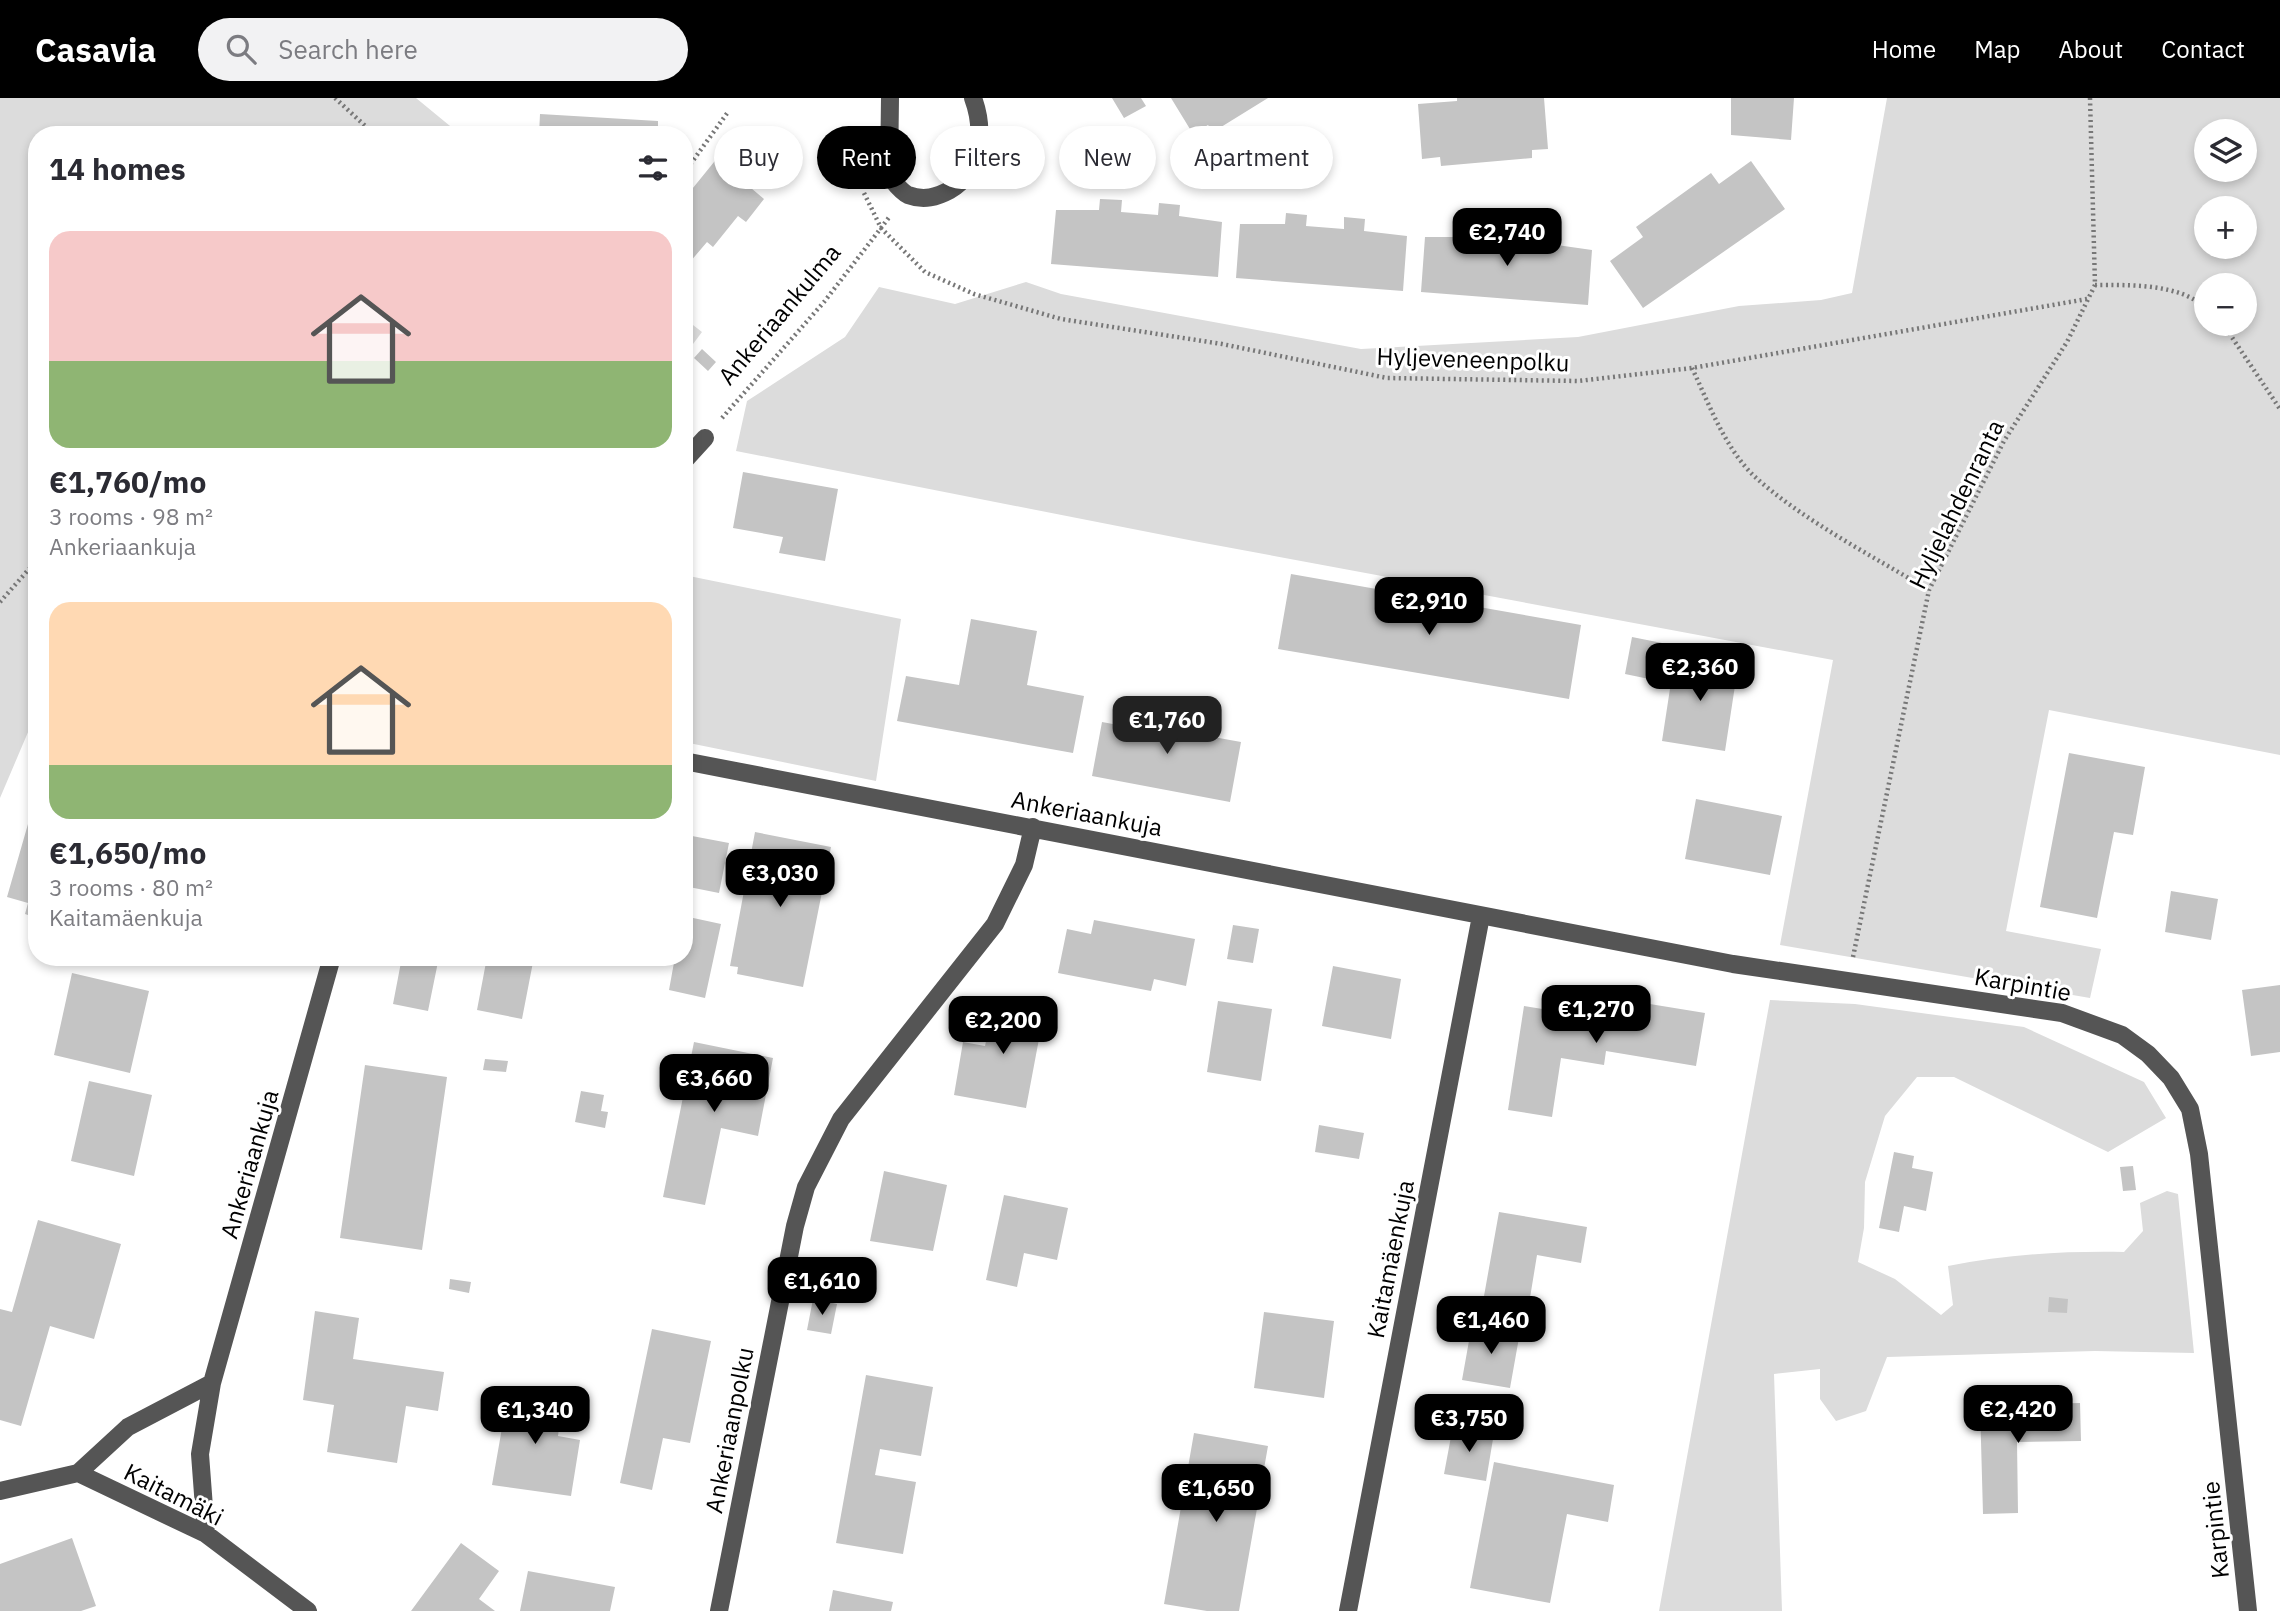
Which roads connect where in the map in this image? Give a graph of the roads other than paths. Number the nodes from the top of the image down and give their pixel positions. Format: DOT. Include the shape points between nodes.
graph roads {
  1 [pos="890,98"];
  2 [pos="973,98"];
  3 [pos="705,438"];
  4 [pos="693,451"];
  5 [pos="693,763"];
  6 [pos="1033,827"];
  7 [pos="1480,916"];
  8 [pos="329,966"];
  9 [pos="212,1383"];
  10 [pos="78,1473"];
  11 [pos="0,1491"];
  12 [pos="206,1534"];
  13 [pos="309,1611"];
  14 [pos="719,1611"];
  15 [pos="1348,1611"];
  16 [pos="2248,1611"];
  1 -- 2 [label="street" via="889,176 907,195 935,198 964,182 977,154 980,124"];
  3 -- 4 [label="street"];
  5 -- 6 [label="street, Ankeriaankuja"];
  6 -- 7 [label="street, Ankeriaankuja"];
  6 -- 14 [label="street, Ankeriaanpolku" via="1024,865 995,924 841,1119 806,1187 778,1305"];
  7 -- 15 [label="street, Kaitamäenkuja"];
  7 -- 16 [label="street, Karpintie" via="1733,964 2062,1013 2122,1035 2148,1054 2171,1078 2190,1109 2199,1154"];
  8 -- 9 [label="street, Ankeriaankuja"];
  9 -- 10 [label="street" via="128,1427"];
  9 -- 12 [label="street, Ankeriaankuja" via="200,1454"];
  10 -- 11 [label="street"];
  10 -- 12 [label="street, Kaitamäki"];
  12 -- 13 [label="street, Kaitamäki"];
}
